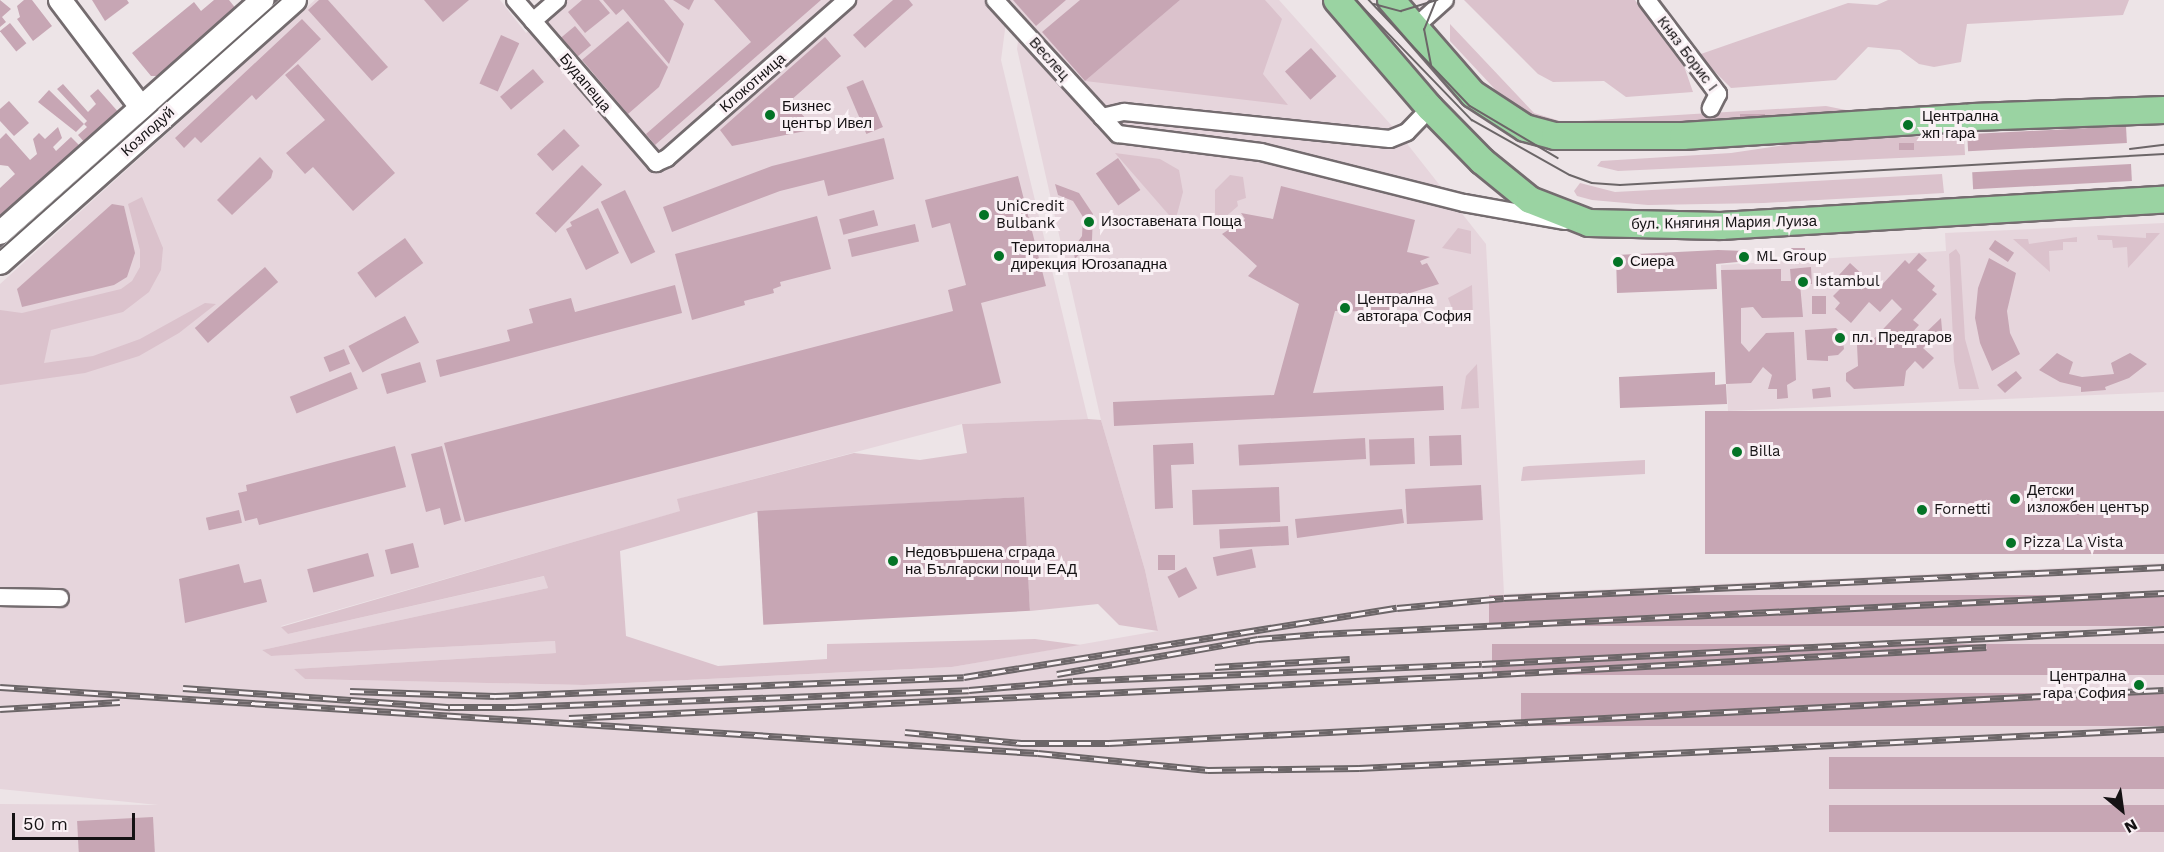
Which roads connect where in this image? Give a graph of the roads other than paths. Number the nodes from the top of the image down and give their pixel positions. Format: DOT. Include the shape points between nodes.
graph roads {
  1 [pos="60,0"];
  2 [pos="262,0"];
  3 [pos="295,0"];
  4 [pos="515,0"];
  5 [pos="557,0"];
  6 [pos="847,0"];
  7 [pos="995,0"];
  8 [pos="1337,0"];
  9 [pos="1391,0"];
  10 [pos="1445,0"];
  11 [pos="1647,0"];
  12 [pos="533,21"];
  13 [pos="1414,27"];
  14 [pos="1430,108"];
  15 [pos="1711,108"];
  16 [pos="2164,110"];
  17 [pos="148,117"];
  18 [pos="1102,117"];
  19 [pos="656,163"];
  20 [pos="2164,200"];
  21 [pos="1589,223"];
  22 [pos="0,233"];
  23 [pos="0,263"];
  24 [pos="0,597"];
  25 [pos="60,598"];
  1 -- 17 [label="main road"];
  2 -- 17 [label="main road, Козлодуй"];
  3 -- 17 [label="main road, Козлодуй"];
  4 -- 12 [label="street, Будапеща"];
  5 -- 12 [label="street"];
  6 -- 19 [label="street, Клокотница" via="667,158"];
  7 -- 18 [label="street, Веслец"];
  8 -- 14 [label="main road, бул. Княгиня Мария Луиза"];
  9 -- 13 [label="main road"];
  10 -- 13 [label="street"];
  11 -- 15 [label="street, Княз Борис I" via="1718,94"];
  12 -- 19 [label="street, Будапеща"];
  13 -- 16 [label="main road" via="1473,94 1525,128 1555,136 1683,136 1938,119"];
  14 -- 18 [label="street" via="1407,132 1390,139 1124,112"];
  14 -- 21 [label="main road, бул. Княгиня Мария Луиза" via="1482,161 1530,200"];
  17 -- 22 [label="main road, Козлодуй"];
  17 -- 23 [label="main road, Козлодуй"];
  18 -- 21 [label="street, Веслец" via="1118,134 1261,152 1464,203 1551,220"];
  20 -- 21 [label="main road, бул. Княгиня Мария Луиза" via="1721,226"];
  24 -- 25 [label="street"];
}
